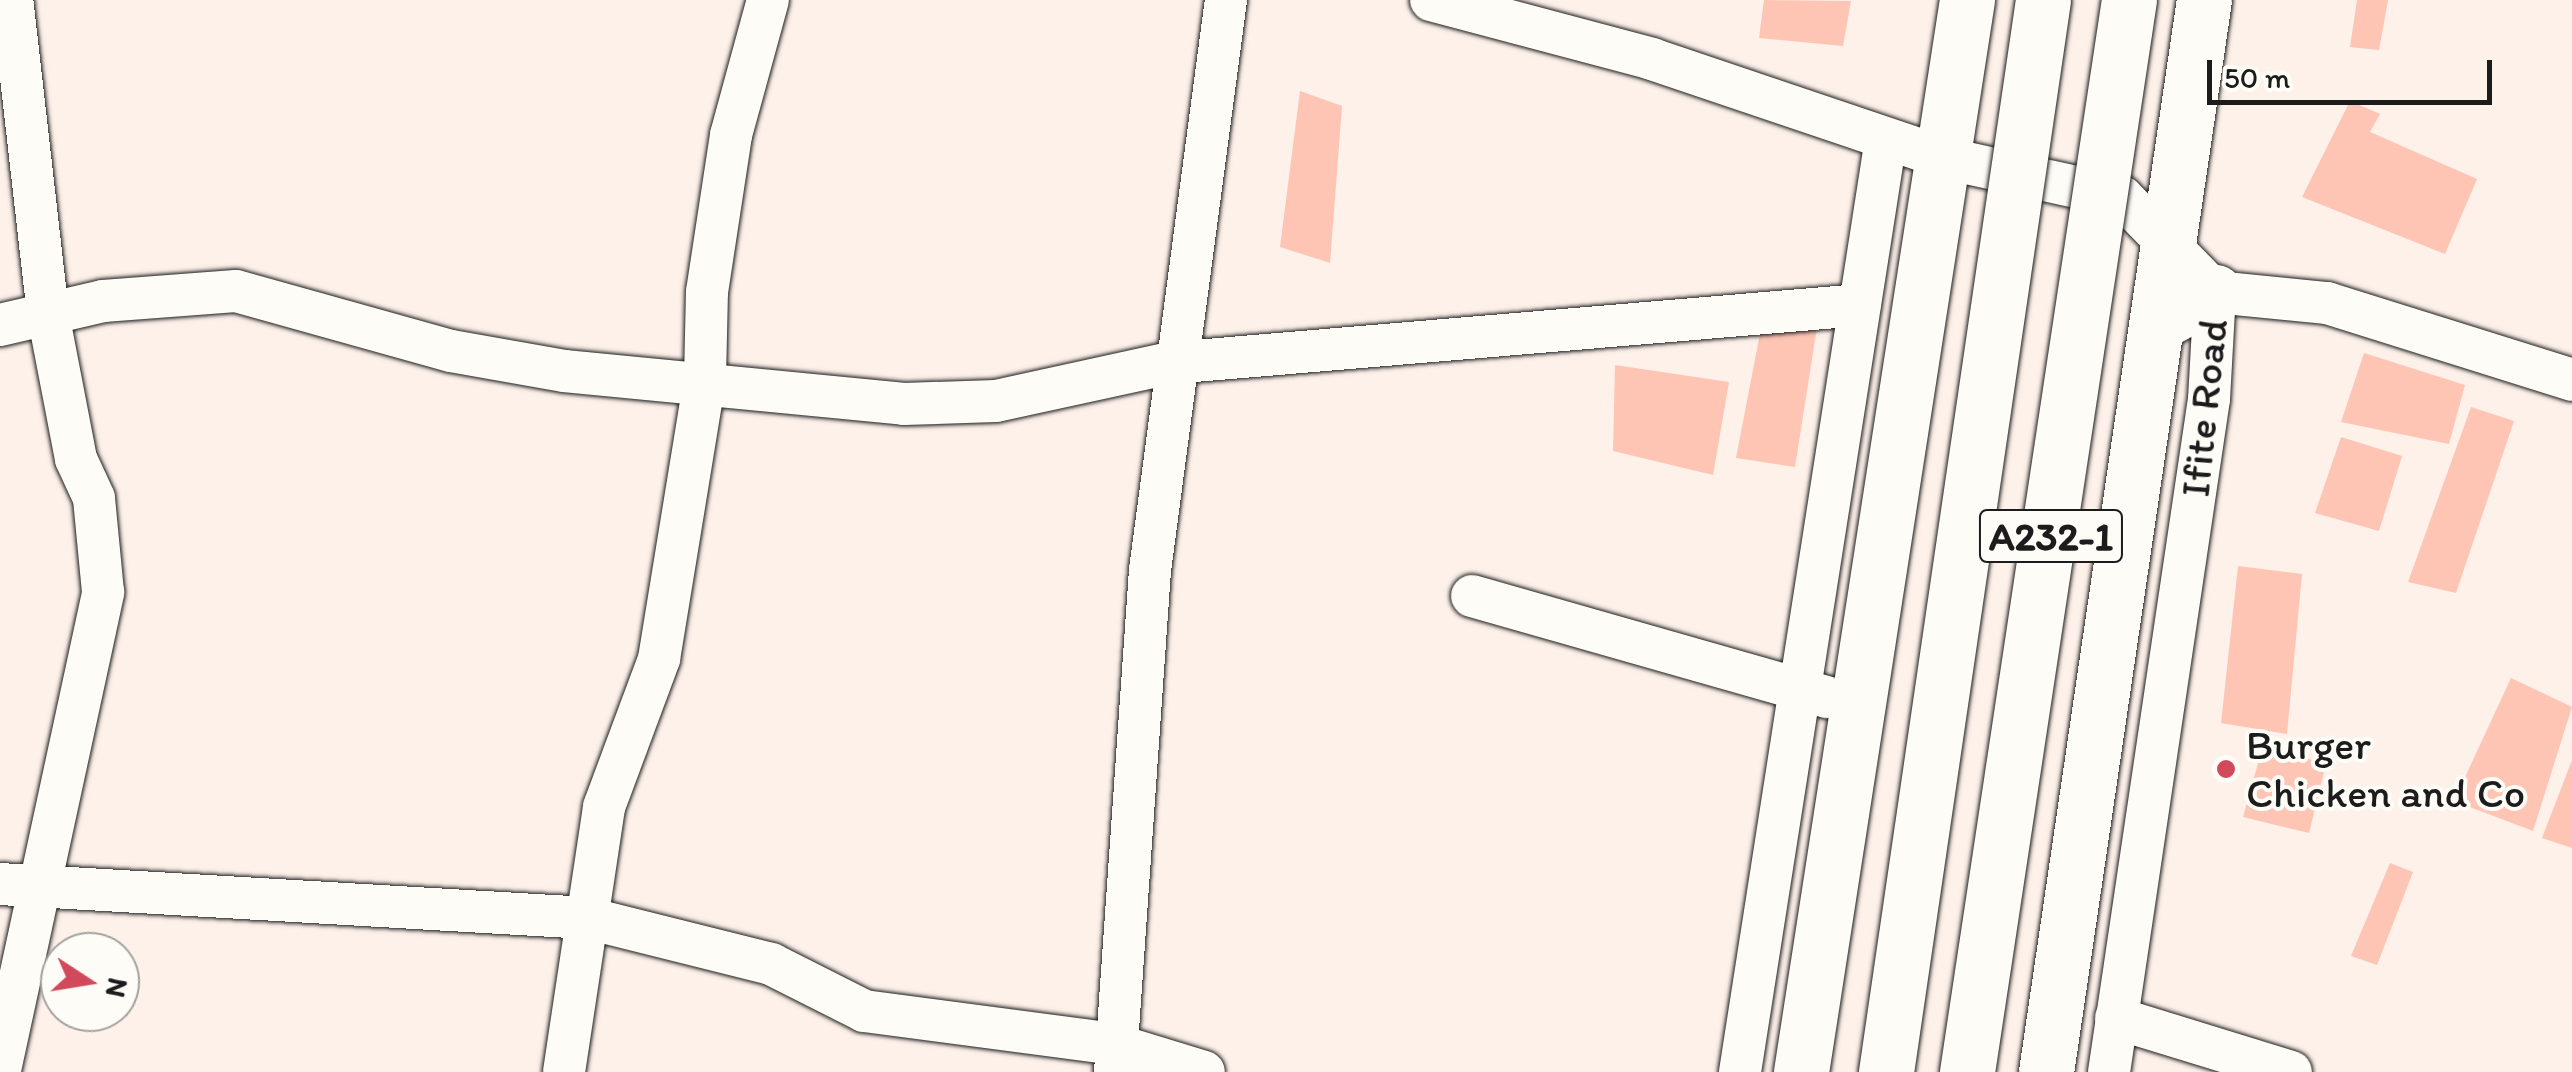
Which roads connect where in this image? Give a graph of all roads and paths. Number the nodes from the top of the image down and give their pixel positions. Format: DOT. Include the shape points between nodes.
graph roads {
  1 [pos="12,0"];
  2 [pos="768,0"];
  3 [pos="1226,0"];
  4 [pos="1431,0"];
  5 [pos="1967,0"];
  6 [pos="2043,0"];
  7 [pos="2129,0"];
  8 [pos="2204,0"];
  9 [pos="1886,139"];
  10 [pos="1944,158"];
  11 [pos="2181,160"];
  12 [pos="2122,197"];
  13 [pos="2170,240"];
  14 [pos="2215,292"];
  15 [pos="1860,305"];
  16 [pos="48,314"];
  17 [pos="2158,323"];
  18 [pos="0,325"];
  19 [pos="1172,363"];
  20 [pos="705,379"];
  21 [pos="2572,380"];
  22 [pos="1472,596"];
  23 [pos="1800,689"];
  24 [pos="1860,706"];
  25 [pos="18,885"];
  26 [pos="588,918"];
  27 [pos="2116,1018"];
  28 [pos="1114,1058"];
  29 [pos="0,1070"];
  30 [pos="564,1072"];
  31 [pos="1204,1072"];
  32 [pos="1740,1072"];
  33 [pos="1800,1072"];
  34 [pos="1886,1072"];
  35 [pos="1967,1072"];
  36 [pos="2046,1072"];
  37 [pos="2109,1072"];
  38 [pos="2291,1072"];
  1 -- 16 [label="street"];
  2 -- 20 [label="street" via="731,135 707,292"];
  3 -- 19 [label="street"];
  4 -- 9 [label="street, Ifite Road" via="1652,60"];
  5 -- 10 [label="highway"];
  6 -- 34 [label="highway, A232-1, bridge"];
  7 -- 35 [label="highway, A232-1, bridge"];
  8 -- 11 [label="highway"];
  9 -- 10 [label="street, Ifite Road"];
  9 -- 15 [label="street"];
  10 -- 12 [label="street, Ifite Road"];
  10 -- 24 [label="highway"];
  11 -- 12 [label="highway"];
  11 -- 13 [label="highway"];
  12 -- 13 [label="street, Ifite Road"];
  13 -- 14 [label="street, Ifite Road"];
  13 -- 17 [label="highway"];
  14 -- 17 [label="highway"];
  14 -- 21 [label="street" via="2328,303"];
  14 -- 27 [label="street, Ifite Road" via="2209,399"];
  15 -- 19 [label="street"];
  15 -- 23 [label="street"];
  16 -- 18 [label="street"];
  16 -- 20 [label="street" via="236,290 470,354"];
  16 -- 25 [label="street" via="76,458 94,498 103,592"];
  17 -- 36 [label="highway"];
  19 -- 20 [label="street" via="996,401 828,399"];
  19 -- 28 [label="street"];
  20 -- 26 [label="street" via="658,659 604,808"];
  22 -- 23 [label="street"];
  23 -- 24 [label="street"];
  23 -- 32 [label="street"];
  24 -- 33 [label="highway"];
  25 -- 26 [label="street"];
  25 -- 29 [label="street"];
  26 -- 28 [label="street" via="770,964 864,1011"];
  26 -- 30 [label="street"];
  27 -- 37 [label="street, Ifite Road"];
  27 -- 38 [label="street"];
  28 -- 31 [label="street"];
}
